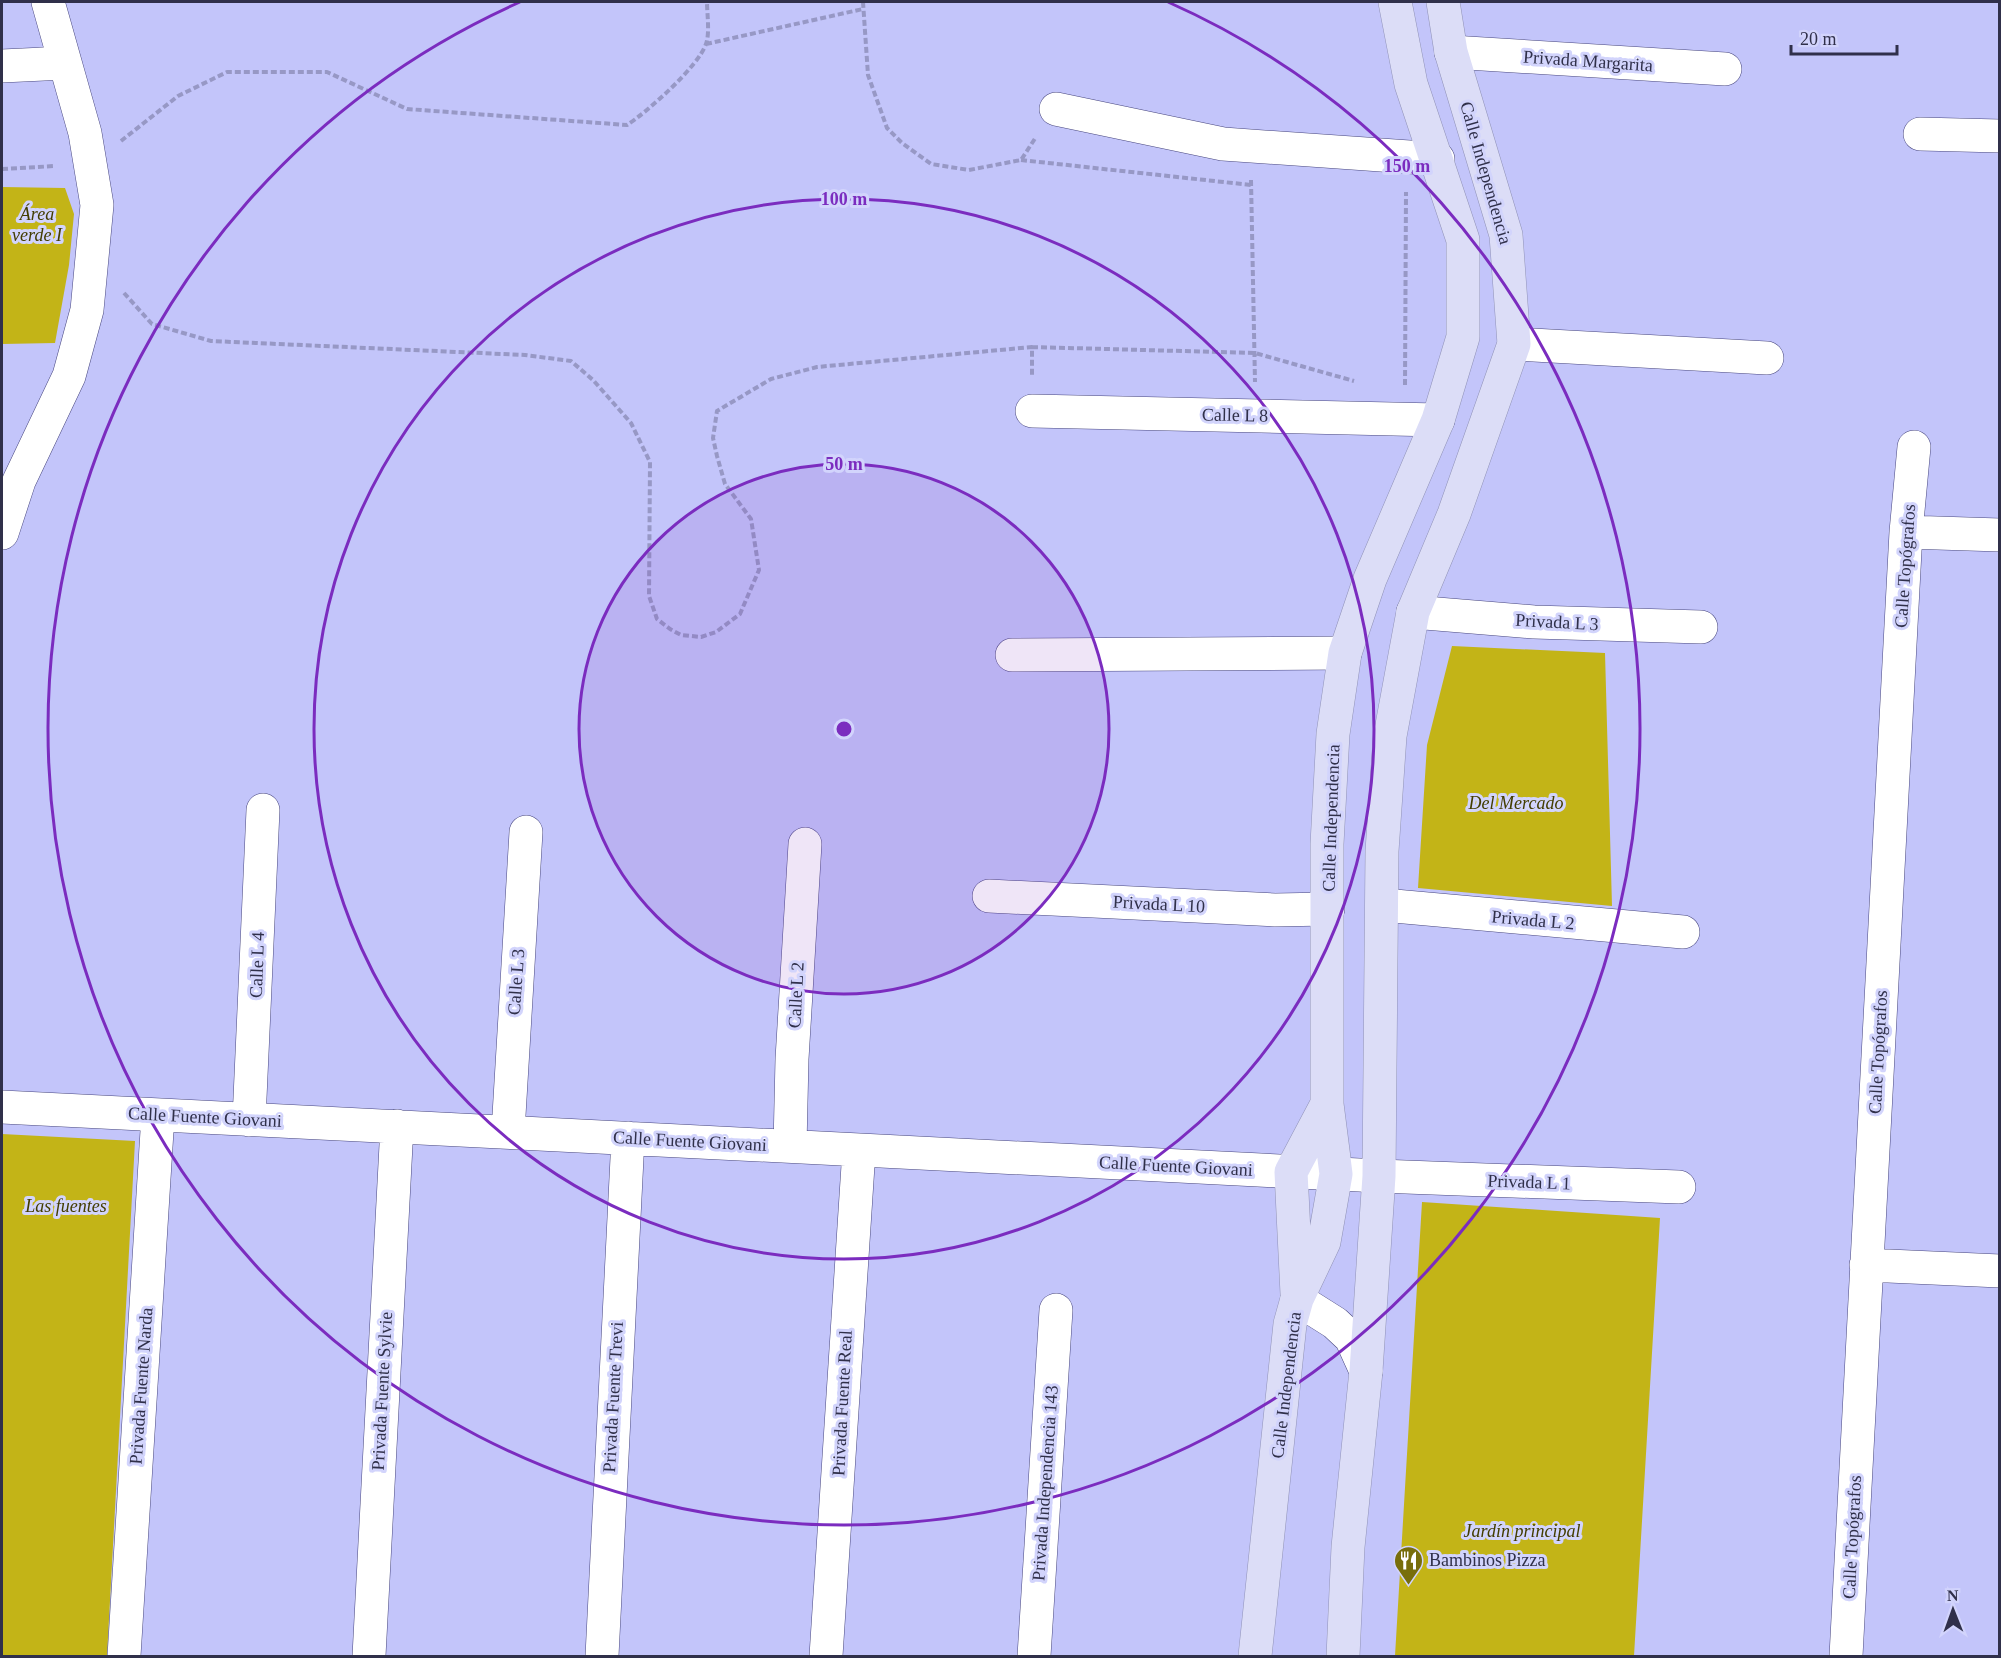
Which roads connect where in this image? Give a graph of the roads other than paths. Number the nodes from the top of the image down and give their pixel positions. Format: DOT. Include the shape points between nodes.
graph roads {
  1 [pos="48,2"];
  2 [pos="1402,2"];
  3 [pos="1443,2"];
  4 [pos="1451,52"];
  5 [pos="65,63"];
  6 [pos="2,66"];
  7 [pos="1725,69"];
  8 [pos="1056,109"];
  9 [pos="1920,134"];
  10 [pos="2000,136"];
  11 [pos="1422,158"];
  12 [pos="1514,344"];
  13 [pos="1767,358"];
  14 [pos="1032,411"];
  15 [pos="1438,420"];
  16 [pos="1914,447"];
  17 [pos="1906,532"];
  18 [pos="2,533"];
  19 [pos="2000,535"];
  20 [pos="1413,612"];
  21 [pos="1701,627"];
  22 [pos="1345,653"];
  23 [pos="1012,655"];
  24 [pos="263,810"];
  25 [pos="526,832"];
  26 [pos="805,844"];
  27 [pos="989,896"];
  28 [pos="1383,905"];
  29 [pos="1328,909"];
  30 [pos="1683,932"];
  31 [pos="1327,1104"];
  32 [pos="2,1107"];
  33 [pos="158,1115"];
  34 [pos="249,1120"];
  35 [pos="397,1126"];
  36 [pos="508,1132"];
  37 [pos="628,1138"];
  38 [pos="790,1146"];
  39 [pos="859,1150"];
  40 [pos="1291,1172"];
  41 [pos="1336,1174"];
  42 [pos="1379,1176"];
  43 [pos="1679,1187"];
  44 [pos="1866,1265"];
  45 [pos="2000,1271"];
  46 [pos="1297,1299"];
  47 [pos="1056,1310"];
  48 [pos="1366,1371"];
  49 [pos="124,1656"];
  50 [pos="369,1656"];
  51 [pos="602,1656"];
  52 [pos="826,1656"];
  53 [pos="1034,1656"];
  54 [pos="1255,1656"];
  55 [pos="1343,1656"];
  56 [pos="1845,1656"];
  1 -- 5 [label="street"];
  2 -- 11 [label="main road, Calle Independencia"];
  3 -- 4 [label="main road, Calle Independencia"];
  4 -- 7 [label="street, Privada Margarita"];
  4 -- 12 [label="main road, Calle Independencia" via="1506,235"];
  5 -- 6 [label="street"];
  5 -- 18 [label="street" via="86,133 97,205 87,310 69,376 18,481"];
  8 -- 11 [label="street" via="1223,144"];
  9 -- 10 [label="street"];
  11 -- 15 [label="main road, Calle Independencia" via="1463,240 1463,337"];
  12 -- 13 [label="street"];
  12 -- 20 [label="main road, Calle Independencia" via="1454,514"];
  14 -- 15 [label="street, Calle L 8"];
  15 -- 22 [label="main road, Calle Independencia" via="1370,579"];
  16 -- 17 [label="street, Calle Topógrafos"];
  17 -- 19 [label="street"];
  17 -- 44 [label="street, Calle Topógrafos"];
  20 -- 21 [label="street, Privada L 3"];
  20 -- 28 [label="main road, Calle Independencia" via="1390,736 1382,851"];
  22 -- 23 [label="street"];
  22 -- 29 [label="main road, Calle Independencia" via="1334,734 1327,844"];
  24 -- 34 [label="street, Calle L 4"];
  25 -- 36 [label="street, Calle L 3"];
  26 -- 38 [label="street, Calle L 2"];
  27 -- 29 [label="street, Privada L 10"];
  28 -- 30 [label="street, Privada L 2"];
  28 -- 42 [label="main road, Calle Independencia"];
  29 -- 31 [label="main road, Calle Independencia"];
  31 -- 40 [label="main road"];
  31 -- 41 [label="main road, Calle Independencia"];
  32 -- 33 [label="street, Calle Fuente Giovani"];
  33 -- 34 [label="street, Calle Fuente Giovani"];
  33 -- 49 [label="street, Privada Fuente Narda"];
  34 -- 35 [label="street, Calle Fuente Giovani"];
  35 -- 36 [label="street, Calle Fuente Giovani"];
  35 -- 50 [label="street, Privada Fuente Sylvie"];
  36 -- 37 [label="street, Calle Fuente Giovani"];
  37 -- 38 [label="street, Calle Fuente Giovani"];
  37 -- 51 [label="street, Privada Fuente Trevi"];
  38 -- 39 [label="street, Calle Fuente Giovani"];
  39 -- 40 [label="street, Calle Fuente Giovani"];
  39 -- 52 [label="street, Privada Fuente Real"];
  40 -- 41 [label="street, Calle Fuente Giovani"];
  40 -- 46 [label="main road"];
  41 -- 42 [label="street, Calle Fuente Giovani"];
  41 -- 46 [label="main road, Calle Independencia" via="1324,1242"];
  42 -- 43 [label="street, Privada L 1"];
  42 -- 48 [label="main road, Calle Independencia"];
  44 -- 45 [label="street"];
  44 -- 56 [label="street, Calle Topógrafos"];
  46 -- 48 [label="street" via="1351,1338"];
  46 -- 54 [label="main road, Calle Independencia" via="1290,1324"];
  47 -- 53 [label="street, Privada Independencia 143"];
  48 -- 55 [label="main road, Calle Independencia" via="1348,1547"];
}
